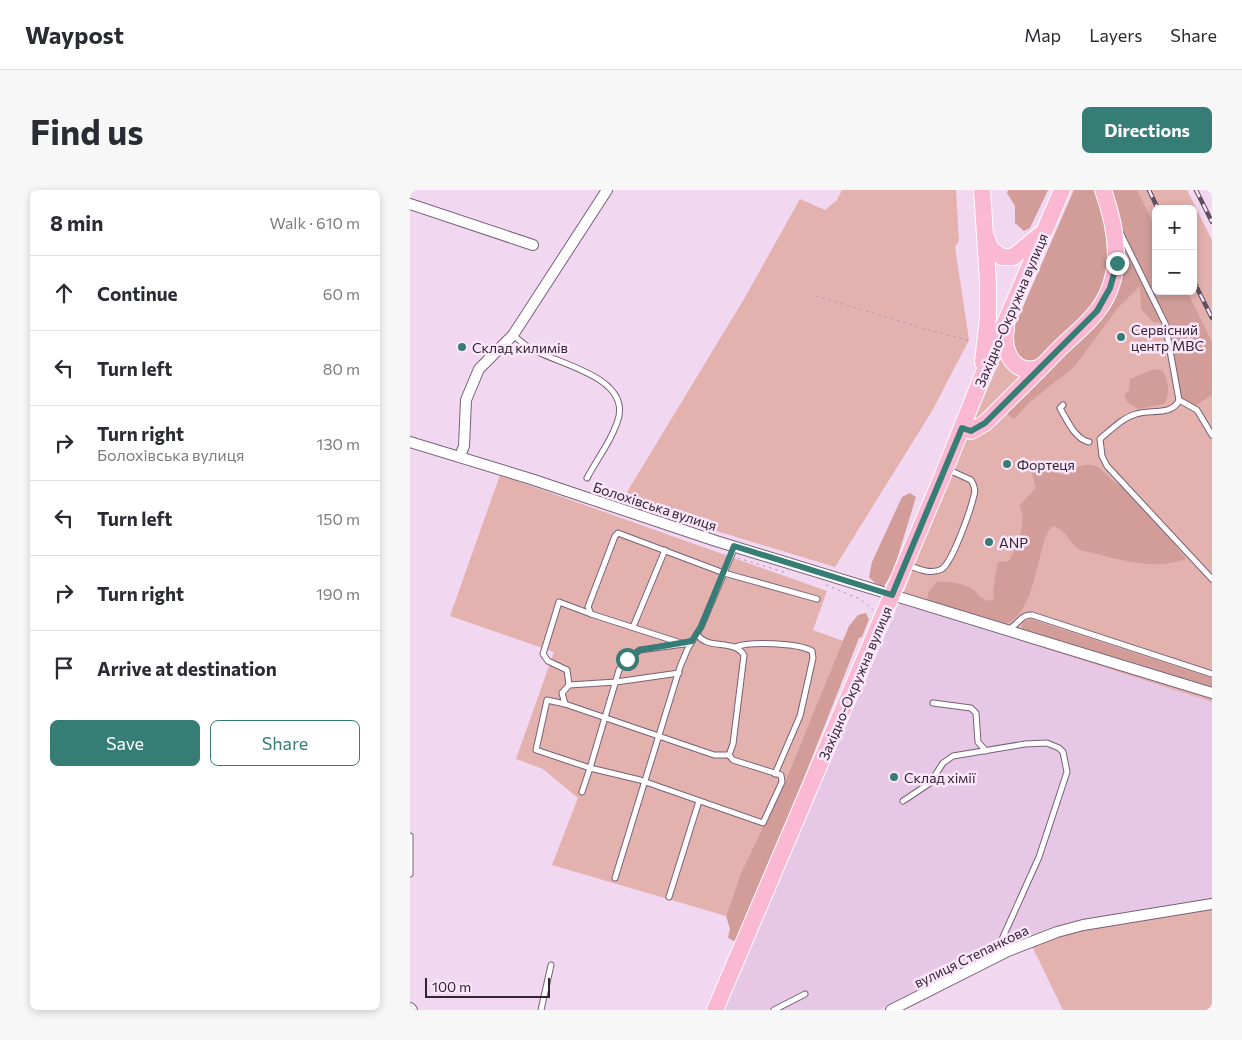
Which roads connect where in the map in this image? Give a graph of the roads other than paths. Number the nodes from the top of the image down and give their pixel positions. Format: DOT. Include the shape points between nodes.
graph roads {
  1 [pos="607,190"];
  2 [pos="982,190"];
  3 [pos="1061,190"];
  4 [pos="1104,190"];
  5 [pos="410,204"];
  6 [pos="1112,215"];
  7 [pos="984,221"];
  8 [pos="1043,232"];
  9 [pos="533,245"];
  10 [pos="1134,262"];
  11 [pos="1121,263"];
  12 [pos="1009,315"];
  13 [pos="513,335"];
  14 [pos="1041,367"];
  15 [pos="982,376"];
  16 [pos="1179,400"];
  17 [pos="1063,405"];
  18 [pos="1187,406"];
  19 [pos="1175,407"];
  20 [pos="962,428"];
  21 [pos="1212,436"];
  22 [pos="410,442"];
  23 [pos="1089,442"];
  24 [pos="460,456"];
  25 [pos="946,469"];
  26 [pos="586,478"];
  27 [pos="665,550"];
  28 [pos="733,551"];
  29 [pos="906,563"];
  30 [pos="724,573"];
  31 [pos="1212,579"];
  32 [pos="892,595"];
  33 [pos="817,599"];
  34 [pos="591,614"];
  35 [pos="1016,625"];
  36 [pos="633,627"];
  37 [pos="1003,630"];
  38 [pos="697,634"];
  39 [pos="1020,635"];
  40 [pos="692,641"];
  41 [pos="684,644"];
  42 [pos="735,647"];
  43 [pos="679,673"];
  44 [pos="1212,674"];
  45 [pos="616,682"];
  46 [pos="569,686"];
  47 [pos="1212,693"];
  48 [pos="933,703"];
  49 [pos="565,704"];
  50 [pos="606,719"];
  51 [pos="657,735"];
  52 [pos="986,751"];
  53 [pos="729,755"];
  54 [pos="590,768"];
  55 [pos="775,774"];
  56 [pos="645,782"];
  57 [pos="582,792"];
  58 [pos="699,801"];
  59 [pos="902,801"];
  60 [pos="410,836"];
  61 [pos="410,874"];
  62 [pos="614,878"];
  63 [pos="669,897"];
  64 [pos="1212,904"];
  65 [pos="994,958"];
  66 [pos="551,965"];
  67 [pos="805,994"];
  68 [pos="541,1010"];
  69 [pos="715,1010"];
  70 [pos="774,1010"];
  71 [pos="891,1010"];
  1 -- 13 [label="street"];
  2 -- 7 [label="main road"];
  3 -- 8 [label="main road, Західно-Окружна вулиця"];
  4 -- 6 [label="main road"];
  5 -- 9 [label="street"];
  6 -- 10 [label="lane"];
  6 -- 11 [label="main road"];
  7 -- 8 [label="main road" via="991,249 1002,257 1013,256"];
  7 -- 15 [label="main road" via="988,281"];
  8 -- 12 [label="main road, Західно-Окружна вулиця"];
  10 -- 11 [label="lane"];
  10 -- 16 [label="lane" via="1165,323"];
  11 -- 14 [label="main road" via="1097,311"];
  12 -- 14 [label="main road" via="1004,344 1009,359 1021,369"];
  12 -- 15 [label="main road, Західно-Окружна вулиця"];
  13 -- 24 [label="street" via="480,369 466,400 464,446"];
  13 -- 26 [label="lane" via="528,348 576,366 605,385 618,400 620,410 616,426"];
  14 -- 20 [label="main road" via="980,427 971,431"];
  15 -- 20 [label="main road, Західно-Окружна вулиця"];
  16 -- 18 [label="lane"];
  16 -- 19 [label="lane"];
  17 -- 23 [label="lane" via="1060,408 1081,440"];
  18 -- 19 [label="lane"];
  18 -- 21 [label="lane" via="1197,410"];
  19 -- 31 [label="lane" via="1136,414 1123,420 1100,439 1102,456 1107,466"];
  20 -- 25 [label="main road, Західно-Окружна вулиця"];
  22 -- 24 [label="street, Болохівська вулиця"];
  24 -- 28 [label="street, Болохівська вулиця"];
  25 -- 29 [label="main road, Західно-Окружна вулиця"];
  25 -- 29 [label="lane" via="972,480 975,493 954,548 946,564 935,571"];
  27 -- 30 [label="lane"];
  27 -- 34 [label="lane" via="618,534 615,536 588,607"];
  27 -- 36 [label="lane"];
  28 -- 30 [label="lane"];
  28 -- 32 [label="street, Болохівська вулиця"];
  29 -- 32 [label="main road, Західно-Окружна вулиця"];
  30 -- 33 [label="lane"];
  30 -- 38 [label="lane"];
  32 -- 37 [label="street, Болохівська вулиця"];
  32 -- 69 [label="main road, Західно-Окружна вулиця"];
  34 -- 36 [label="lane"];
  34 -- 46 [label="lane" via="559,602 543,654 548,661 567,670"];
  35 -- 37 [label="lane"];
  35 -- 39 [label="lane"];
  35 -- 44 [label="lane" via="1022,617 1032,615"];
  36 -- 41 [label="lane"];
  37 -- 39 [label="street, Болохівська вулиця"];
  38 -- 40 [label="lane"];
  38 -- 42 [label="lane" via="708,643"];
  39 -- 47 [label="street, Болохівська вулиця"];
  40 -- 41 [label="lane"];
  40 -- 43 [label="lane"];
  41 -- 45 [label="lane" via="634,653 619,670"];
  42 -- 53 [label="lane" via="744,656"];
  42 -- 55 [label="lane" via="745,643 812,651 814,658 800,716"];
  43 -- 45 [label="lane"];
  43 -- 51 [label="lane"];
  45 -- 46 [label="lane"];
  45 -- 50 [label="lane"];
  46 -- 49 [label="lane" via="562,693"];
  48 -- 52 [label="lane" via="971,708 976,713 978,742"];
  49 -- 50 [label="lane"];
  49 -- 54 [label="lane" via="547,700 536,750"];
  50 -- 51 [label="lane"];
  50 -- 54 [label="lane"];
  51 -- 53 [label="lane" via="714,755"];
  51 -- 56 [label="lane"];
  52 -- 59 [label="lane" via="953,756 943,763 930,783"];
  52 -- 65 [label="lane" via="1047,743 1060,748 1067,772 1039,857"];
  53 -- 55 [label="lane" via="733,760"];
  54 -- 56 [label="lane"];
  54 -- 57 [label="lane"];
  55 -- 58 [label="lane" via="781,775 782,782 763,822"];
  56 -- 58 [label="lane"];
  56 -- 62 [label="lane"];
  58 -- 63 [label="lane"];
  60 -- 61 [label="lane"];
  64 -- 65 [label="street, вулиця Степанкова" via="1083,924"];
  65 -- 71 [label="street, вулиця Степанкова"];
  66 -- 68 [label="lane"];
  67 -- 70 [label="lane"];
}
